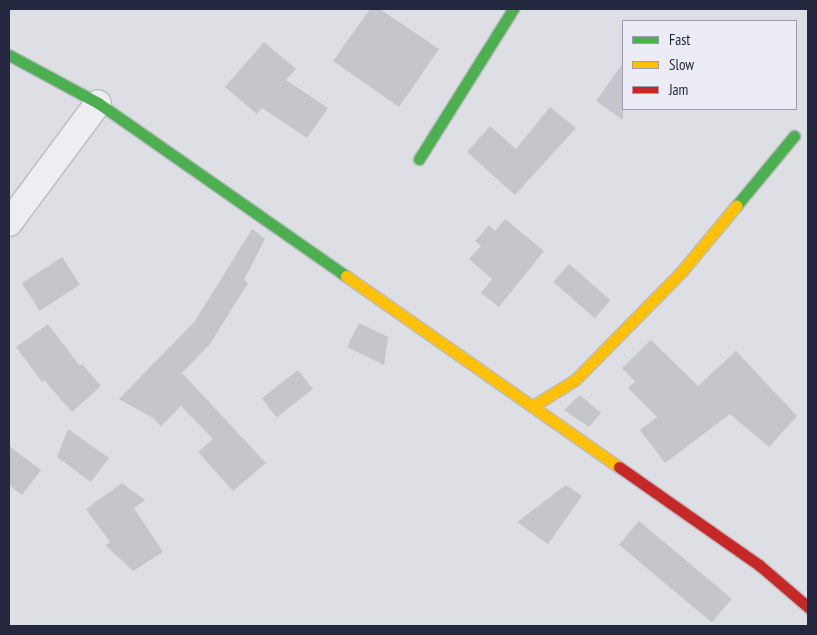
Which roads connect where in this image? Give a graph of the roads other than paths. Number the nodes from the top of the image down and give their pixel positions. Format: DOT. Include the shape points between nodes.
graph roads {
  1 [pos="513,9"];
  2 [pos="9,54"];
  3 [pos="98,103"];
  4 [pos="794,136"];
  5 [pos="419,159"];
  6 [pos="9,222"];
  7 [pos="533,406"];
  8 [pos="808,607"];
  1 -- 5 [label="street"];
  2 -- 3 [label="street"];
  3 -- 6 [label="street"];
  3 -- 7 [label="street"];
  4 -- 7 [label="street" via="676,278 576,380"];
  7 -- 8 [label="street" via="758,566"];
}
